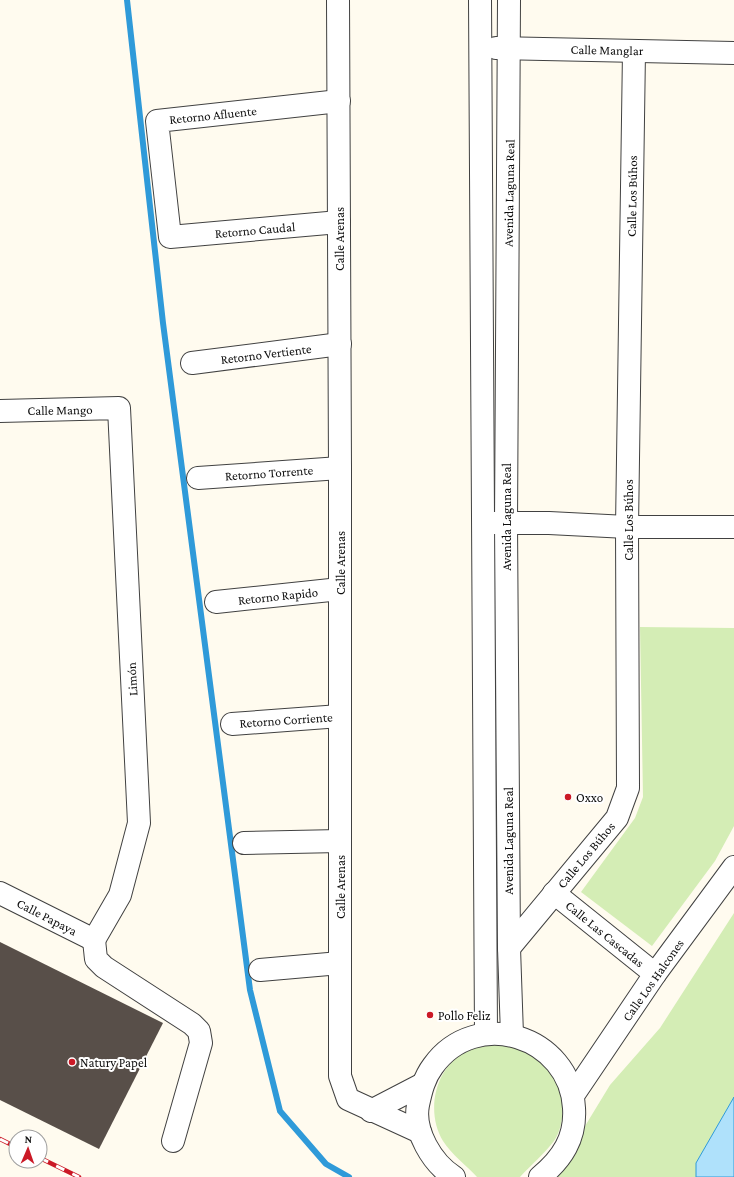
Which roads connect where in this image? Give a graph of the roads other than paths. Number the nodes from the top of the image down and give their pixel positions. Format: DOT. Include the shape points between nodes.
graph roads {
  1 [pos="338,0"];
  2 [pos="480,0"];
  3 [pos="509,0"];
  4 [pos="480,47"];
  5 [pos="510,48"];
  6 [pos="634,51"];
  7 [pos="734,53"];
  8 [pos="339,101"];
  9 [pos="339,222"];
  10 [pos="170,237"];
  11 [pos="340,344"];
  12 [pos="192,363"];
  13 [pos="119,408"];
  14 [pos="0,411"];
  15 [pos="340,468"];
  16 [pos="198,478"];
  17 [pos="483,523"];
  18 [pos="506,523"];
  19 [pos="627,527"];
  20 [pos="734,527"];
  21 [pos="340,589"];
  22 [pos="216,602"];
  23 [pos="340,716"];
  24 [pos="232,724"];
  25 [pos="340,841"];
  26 [pos="244,843"];
  27 [pos="734,867"];
  28 [pos="0,893"];
  29 [pos="554,893"];
  30 [pos="94,940"];
  31 [pos="509,948"];
  32 [pos="340,963"];
  33 [pos="260,970"];
  34 [pos="655,974"];
  35 [pos="486,1034"];
  36 [pos="512,1035"];
  37 [pos="423,1084"];
  38 [pos="574,1094"];
  39 [pos="371,1111"];
  40 [pos="420,1132"];
  41 [pos="173,1141"];
  42 [pos="454,1177"];
  43 [pos="540,1177"];
  1 -- 8 [label="street, Calle Arenas"];
  2 -- 4 [label="street, Avenida Laguna Real"];
  3 -- 5 [label="street, Avenida Laguna Real"];
  4 -- 5 [label="street, Calle Manglar"];
  4 -- 17 [label="street, Avenida Laguna Real"];
  5 -- 6 [label="street, Calle Manglar"];
  5 -- 18 [label="street, Avenida Laguna Real"];
  6 -- 7 [label="street, Calle Manglar"];
  6 -- 19 [label="street, Calle Los Búhos"];
  8 -- 9 [label="street, Calle Arenas"];
  8 -- 10 [label="street, Retorno Afluente" via="157,121"];
  9 -- 10 [label="street, Retorno Caudal"];
  9 -- 11 [label="street, Calle Arenas"];
  11 -- 12 [label="street, Retorno Vertiente"];
  11 -- 15 [label="street, Calle Arenas"];
  13 -- 14 [label="street, Calle Mango"];
  13 -- 30 [label="street, Limón" via="139,824 120,895"];
  15 -- 16 [label="street, Retorno Torrente"];
  15 -- 21 [label="street, Calle Arenas"];
  17 -- 18 [label="street"];
  17 -- 35 [label="street, Avenida Laguna Real"];
  18 -- 19 [label="street"];
  18 -- 31 [label="street, Avenida Laguna Real"];
  19 -- 20 [label="street"];
  19 -- 29 [label="street, Calle Los Búhos" via="628,788 617,818"];
  21 -- 22 [label="street, Retorno Rapido"];
  21 -- 23 [label="street, Calle Arenas"];
  23 -- 24 [label="street, Retorno Corriente"];
  23 -- 25 [label="street, Calle Arenas"];
  25 -- 26 [label="street"];
  25 -- 32 [label="street, Calle Arenas"];
  27 -- 34 [label="street, Calle Los Halcones"];
  28 -- 30 [label="street, Calle Papaya"];
  29 -- 31 [label="street, Calle Los Búhos"];
  29 -- 34 [label="street, Calle Las Cascadas"];
  30 -- 41 [label="street" via="96,959 104,967 199,1031 201,1042"];
  31 -- 36 [label="street, Avenida Laguna Real"];
  32 -- 33 [label="street"];
  32 -- 39 [label="street, Calle Arenas" via="340,1076 348,1099"];
  34 -- 38 [label="street, Calle Los Halcones"];
  35 -- 36 [label="street"];
  35 -- 37 [label="street" via="465,1040 447,1050 433,1066"];
  36 -- 38 [label="street" via="533,1042 551,1055 565,1073"];
  37 -- 39 [label="street"];
  37 -- 40 [label="street" via="418,1108"];
  38 -- 43 [label="street" via="575,1119 569,1143 555,1164"];
  39 -- 40 [label="street, Calle Arenas"];
  40 -- 42 [label="street" via="430,1154"];
}
